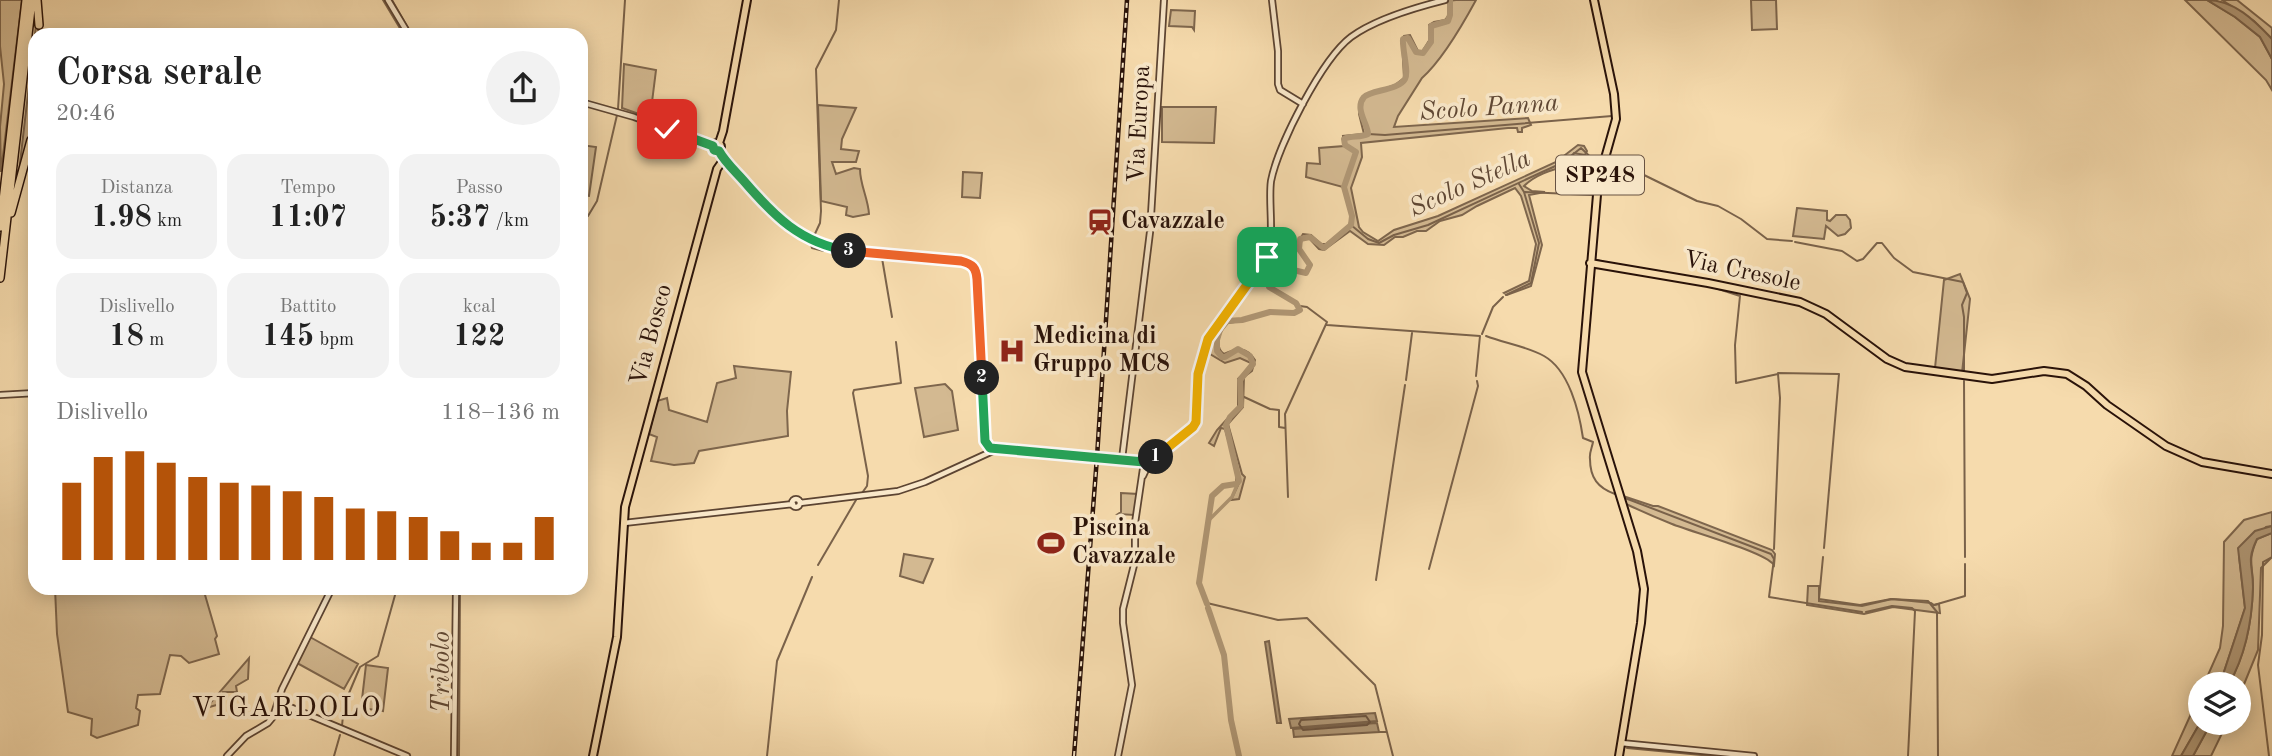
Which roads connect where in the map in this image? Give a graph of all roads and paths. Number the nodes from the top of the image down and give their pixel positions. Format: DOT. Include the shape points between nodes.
graph roads {
  1 [pos="26,0"];
  2 [pos="34,0"];
  3 [pos="388,0"];
  4 [pos="747,0"];
  5 [pos="1164,0"];
  6 [pos="1272,0"];
  7 [pos="1444,0"];
  8 [pos="1594,0"];
  9 [pos="39,25"];
  10 [pos="31,28"];
  11 [pos="405,28"];
  12 [pos="28,49"];
  13 [pos="588,104"];
  14 [pos="1303,104"];
  15 [pos="717,147"];
  16 [pos="28,152"];
  17 [pos="724,159"];
  18 [pos="0,178"];
  19 [pos="0,202"];
  20 [pos="0,227"];
  21 [pos="4,244"];
  22 [pos="1590,263"];
  23 [pos="0,278"];
  24 [pos="28,394"];
  25 [pos="0,396"];
  26 [pos="996,449"];
  27 [pos="1122,459"];
  28 [pos="1147,461"];
  29 [pos="2272,474"];
  30 [pos="624,523"];
  31 [pos="329,595"];
  32 [pos="456,595"];
  33 [pos="278,702"];
  34 [pos="1621,743"];
  35 [pos="227,756"];
  36 [pos="407,756"];
  37 [pos="454,756"];
  38 [pos="593,756"];
  39 [pos="1118,756"];
  40 [pos="1619,756"];
  41 [pos="1754,756"];
  1 -- 20 [label="highway"];
  2 -- 9 [label="highway"];
  2 -- 10 [label="highway"];
  3 -- 11 [label="street"];
  4 -- 15 [label="main road"];
  5 -- 27 [label="street, Via Europa" via="1152,213"];
  6 -- 14 [label="street" via="1278,84"];
  7 -- 14 [label="street" via="1349,38 1334,53"];
  8 -- 22 [label="main road, SP248" via="1615,94 1616,119 1599,178"];
  12 -- 21 [label="highway"];
  13 -- 15 [label="street"];
  14 -- 28 [label="street" via="1272,177 1267,257 1208,339 1198,374 1196,422"];
  15 -- 17 [label="main road"];
  16 -- 21 [label="highway"];
  17 -- 26 [label="street" via="773,212 807,239 847,251 972,265 977,279 985,441"];
  17 -- 30 [label="main road, Via Bosco" via="717,169"];
  18 -- 19 [label="highway"];
  21 -- 23 [label="highway"];
  22 -- 29 [label="main road, Via Cresole" via="1800,302 1905,366 1992,379 2059,372 2080,381 2155,439 2193,459"];
  22 -- 34 [label="main road, SP248" via="1581,372 1637,551 1644,589"];
  24 -- 25 [label="street"];
  26 -- 27 [label="street"];
  26 -- 30 [label="street" via="905,489 878,495 796,500 793,504"];
  27 -- 28 [label="street"];
  28 -- 39 [label="street" via="1135,523 1135,562 1123,609 1132,685"];
  30 -- 38 [label="main road, Via Bosco" via="617,637"];
  31 -- 33 [label="street"];
  32 -- 37 [label="street"];
  33 -- 35 [label="street" via="268,723 246,736"];
  33 -- 36 [label="street"];
  34 -- 40 [label="main road, SP248"];
  34 -- 41 [label="street"];
}
